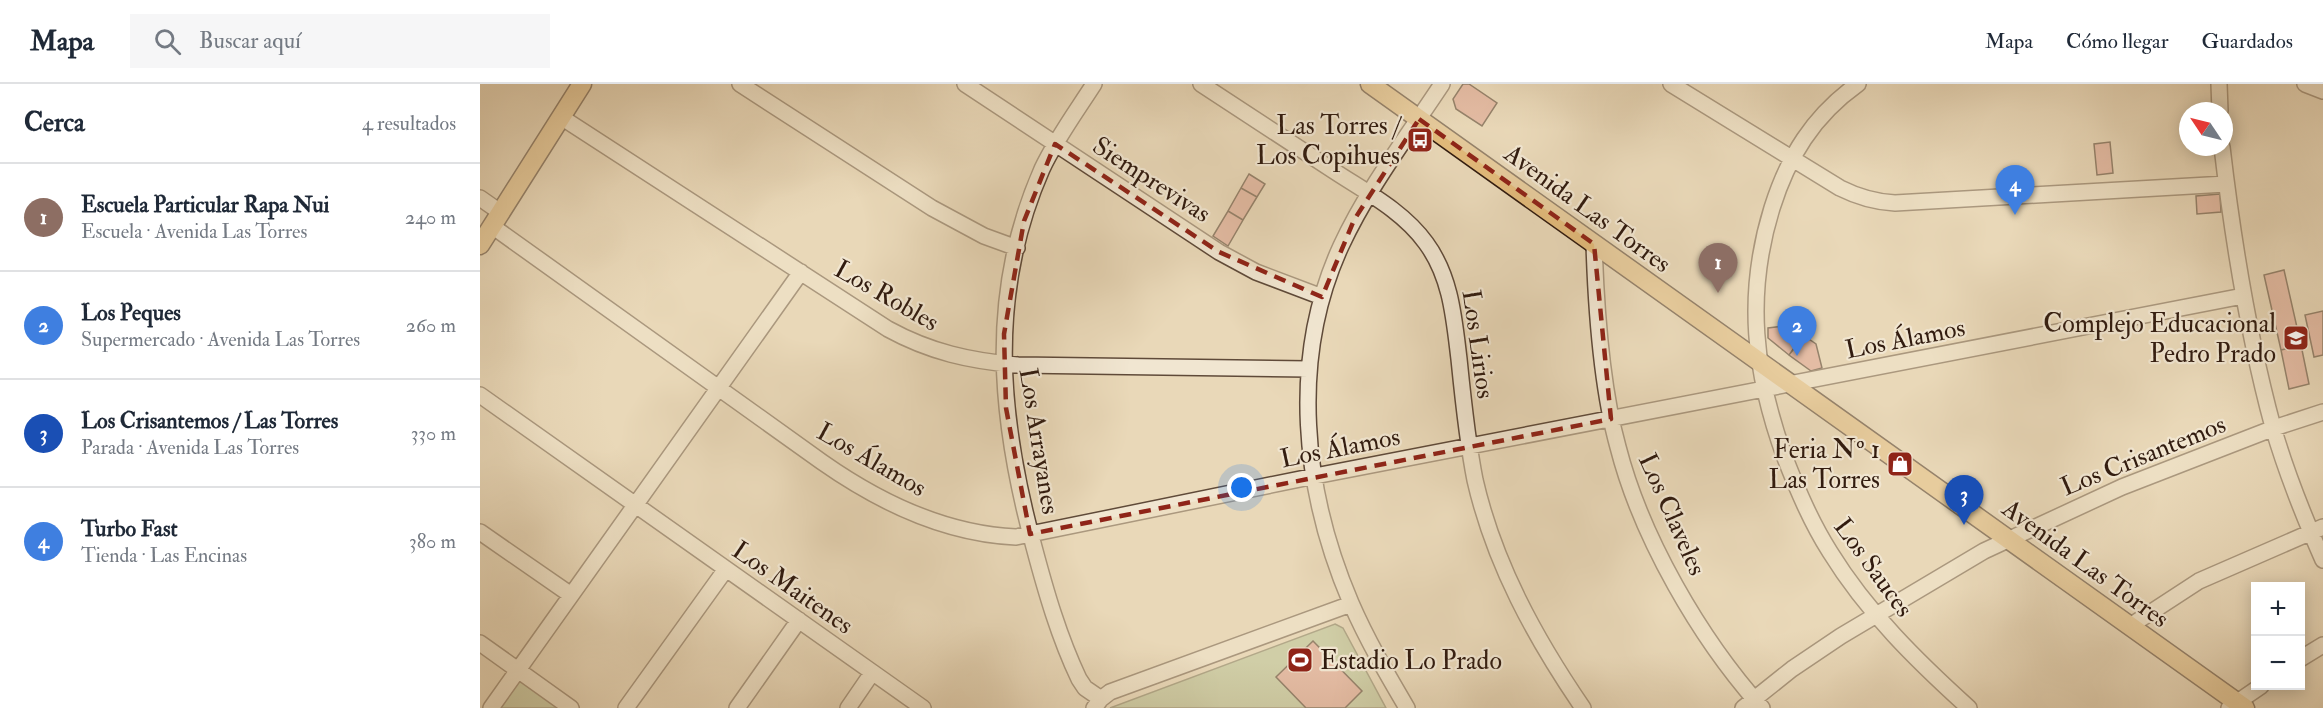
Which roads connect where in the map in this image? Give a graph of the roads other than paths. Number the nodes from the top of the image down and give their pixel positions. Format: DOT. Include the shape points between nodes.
graph roads {
  1 [pos="582,84"];
  2 [pos="740,84"];
  3 [pos="965,84"];
  4 [pos="1094,84"];
  5 [pos="1201,84"];
  6 [pos="1370,84"];
  7 [pos="1442,84"];
  8 [pos="1671,84"];
  9 [pos="1858,84"];
  10 [pos="2219,84"];
  11 [pos="2305,84"];
  12 [pos="2323,91"];
  13 [pos="2220,102"];
  14 [pos="561,117"];
  15 [pos="1419,119"];
  16 [pos="1055,144"];
  17 [pos="2223,156"];
  18 [pos="1791,158"];
  19 [pos="2226,184"];
  20 [pos="1369,194"];
  21 [pos="480,198"];
  22 [pos="496,219"];
  23 [pos="480,244"];
  24 [pos="1594,244"];
  25 [pos="1017,248"];
  26 [pos="801,272"];
  27 [pos="2244,296"];
  28 [pos="1322,297"];
  29 [pos="1759,361"];
  30 [pos="1003,364"];
  31 [pos="1309,369"];
  32 [pos="1792,385"];
  33 [pos="719,388"];
  34 [pos="1764,390"];
  35 [pos="480,395"];
  36 [pos="2323,411"];
  37 [pos="1611,419"];
  38 [pos="2274,428"];
  39 [pos="1469,446"];
  40 [pos="1315,476"];
  41 [pos="635,505"];
  42 [pos="2317,530"];
  43 [pos="480,532"];
  44 [pos="1030,534"];
  45 [pos="2009,539"];
  46 [pos="2323,560"];
  47 [pos="726,569"];
  48 [pos="571,596"];
  49 [pos="1351,604"];
  50 [pos="1876,615"];
  51 [pos="799,620"];
  52 [pos="2130,626"];
  53 [pos="480,644"];
  54 [pos="2323,645"];
  55 [pos="2305,656"];
  56 [pos="518,670"];
  57 [pos="872,672"];
  58 [pos="2256,690"];
  59 [pos="1097,704"];
  60 [pos="1753,705"];
  61 [pos="2237,706"];
  62 [pos="491,708"];
  63 [pos="571,708"];
  64 [pos="626,708"];
  65 [pos="737,708"];
  66 [pos="848,708"];
  67 [pos="923,708"];
  68 [pos="1407,708"];
  69 [pos="1583,708"];
  70 [pos="1969,708"];
  1 -- 14 [label="main road"];
  2 -- 25 [label="street" via="932,208 984,236"];
  3 -- 16 [label="street, Siemprevivas"];
  4 -- 16 [label="street, Los Arrayanes"];
  5 -- 20 [label="street, Los Lirios"];
  6 -- 15 [label="main road, Avenida Las Torres"];
  7 -- 15 [label="street"];
  8 -- 18 [label="street"];
  9 -- 18 [label="street, Los Sauces" via="1823,113"];
  10 -- 13 [label="street"];
  11 -- 12 [label="street"];
  14 -- 22 [label="main road"];
  14 -- 26 [label="street, Los Robles"];
  15 -- 20 [label="street"];
  15 -- 24 [label="main road, Avenida Las Torres"];
  16 -- 25 [label="street, Los Arrayanes" via="1032,194"];
  16 -- 28 [label="street, Siemprevivas" via="1219,252 1256,272"];
  17 -- 19 [label="street"];
  18 -- 19 [label="street" via="1852,194 1885,202"];
  18 -- 29 [label="street, Los Sauces" via="1768,221 1758,269 1755,322"];
  19 -- 27 [label="street"];
  20 -- 28 [label="street" via="1340,248"];
  20 -- 39 [label="street, Los Lirios" via="1412,225 1441,268 1452,309"];
  21 -- 22 [label="street, Los Álamos"];
  22 -- 23 [label="main road"];
  22 -- 33 [label="street, Los Álamos"];
  24 -- 29 [label="main road, Avenida Las Torres"];
  24 -- 37 [label="street, Los Claveles"];
  25 -- 30 [label="street, Los Arrayanes" via="1007,303"];
  26 -- 30 [label="street, Los Robles" via="921,345 959,358"];
  26 -- 33 [label="street"];
  27 -- 32 [label="street, Los Álamos"];
  27 -- 38 [label="street"];
  28 -- 31 [label="street"];
  29 -- 32 [label="main road, Avenida Las Torres"];
  29 -- 34 [label="street, Los Sauces"];
  30 -- 31 [label="street, Los Robles"];
  30 -- 44 [label="street, Los Arrayanes" via="1012,451"];
  31 -- 40 [label="street" via="1308,422"];
  32 -- 34 [label="street, Los Álamos"];
  32 -- 45 [label="main road, Avenida Las Torres"];
  33 -- 41 [label="street"];
  33 -- 44 [label="street, Los Álamos" via="837,472 899,506 949,526 987,535"];
  34 -- 37 [label="street, Los Álamos"];
  34 -- 50 [label="street, Los Sauces" via="1808,513 1830,553"];
  35 -- 41 [label="street, Los Maitenes"];
  36 -- 38 [label="street, Los Crisantemos"];
  37 -- 39 [label="street, Los Álamos"];
  37 -- 60 [label="street, Los Claveles" via="1626,477 1653,542 1691,610"];
  38 -- 42 [label="street"];
  38 -- 45 [label="street, Los Crisantemos" via="2122,487"];
  39 -- 40 [label="street, Los Álamos"];
  39 -- 69 [label="street, Los Lirios" via="1486,522 1507,576"];
  40 -- 44 [label="street, Los Álamos"];
  40 -- 49 [label="street" via="1330,544"];
  41 -- 47 [label="street, Los Maitenes"];
  41 -- 48 [label="street"];
  42 -- 46 [label="street"];
  42 -- 52 [label="street" via="2199,581"];
  43 -- 48 [label="street"];
  44 -- 59 [label="street, Los Arrayanes" via="1071,661"];
  45 -- 50 [label="street, Los Crisantemos"];
  45 -- 52 [label="main road, Avenida Las Torres"];
  47 -- 51 [label="street, Los Maitenes"];
  47 -- 64 [label="street"];
  48 -- 56 [label="street"];
  49 -- 59 [label="street" via="1110,692"];
  49 -- 68 [label="street"];
  50 -- 60 [label="street, Los Crisantemos" via="1792,669"];
  50 -- 70 [label="street, Los Sauces"];
  51 -- 57 [label="street, Los Maitenes"];
  51 -- 65 [label="street"];
  52 -- 61 [label="main road, Avenida Las Torres"];
  53 -- 56 [label="street"];
  54 -- 55 [label="street"];
  56 -- 62 [label="street"];
  56 -- 63 [label="street"];
  57 -- 66 [label="street"];
  57 -- 67 [label="street, Los Maitenes"];
  58 -- 61 [label="street"];
}
